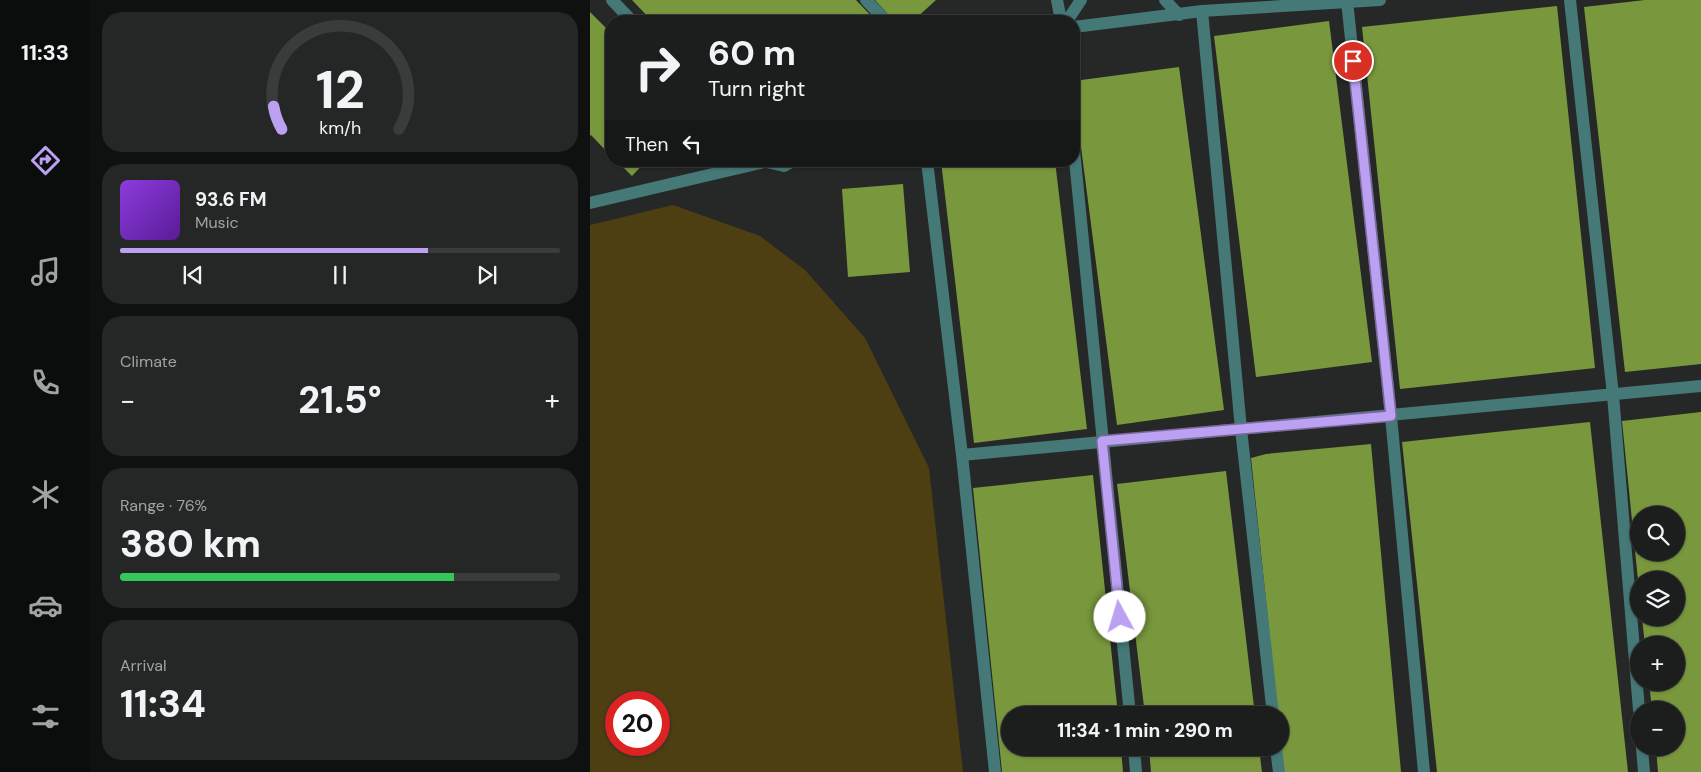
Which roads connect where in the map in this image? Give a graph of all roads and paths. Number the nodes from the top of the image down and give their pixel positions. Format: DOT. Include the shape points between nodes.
graph roads {
  1 [pos="612,0"];
  2 [pos="866,0"];
  3 [pos="1057,0"];
  4 [pos="1081,0"];
  5 [pos="1165,0"];
  6 [pos="1380,0"];
  7 [pos="1570,0"];
  8 [pos="1347,2"];
  9 [pos="1202,11"];
  10 [pos="626,15"];
  11 [pos="880,15"];
  12 [pos="1060,15"];
  13 [pos="1071,15"];
  14 [pos="1179,15"];
  15 [pos="1080,26"];
  16 [pos="743,167"];
  17 [pos="928,167"];
  18 [pos="1076,167"];
  19 [pos="590,203"];
  20 [pos="1701,386"];
  21 [pos="1613,395"];
  22 [pos="1391,416"];
  23 [pos="1241,429"];
  24 [pos="1102,441"];
  25 [pos="962,454"];
  26 [pos="1638,701"];
  27 [pos="1129,706"];
  28 [pos="1272,706"];
  29 [pos="1135,756"];
  30 [pos="1277,756"];
  31 [pos="1643,756"];
  32 [pos="995,772"];
  33 [pos="1136,772"];
  34 [pos="1279,772"];
  35 [pos="1424,772"];
  36 [pos="1644,772"];
  1 -- 10 [label="lane"];
  2 -- 11 [label="lane"];
  3 -- 12 [label="lane"];
  4 -- 13 [label="lane"];
  5 -- 14 [label="lane"];
  6 -- 8 [label="lane"];
  7 -- 21 [label="lane"];
  8 -- 9 [label="lane"];
  8 -- 22 [label="lane"];
  9 -- 14 [label="lane"];
  9 -- 23 [label="lane"];
  14 -- 15 [label="lane"];
  16 -- 19 [label="lane"];
  17 -- 25 [label="lane"];
  18 -- 24 [label="lane"];
  20 -- 21 [label="lane"];
  21 -- 22 [label="lane"];
  21 -- 26 [label="lane"];
  22 -- 23 [label="lane"];
  22 -- 35 [label="lane"];
  23 -- 24 [label="lane"];
  23 -- 28 [label="lane"];
  24 -- 25 [label="lane"];
  24 -- 27 [label="lane"];
  25 -- 32 [label="lane"];
  29 -- 33 [label="lane"];
  30 -- 34 [label="lane"];
  31 -- 36 [label="lane"];
}
